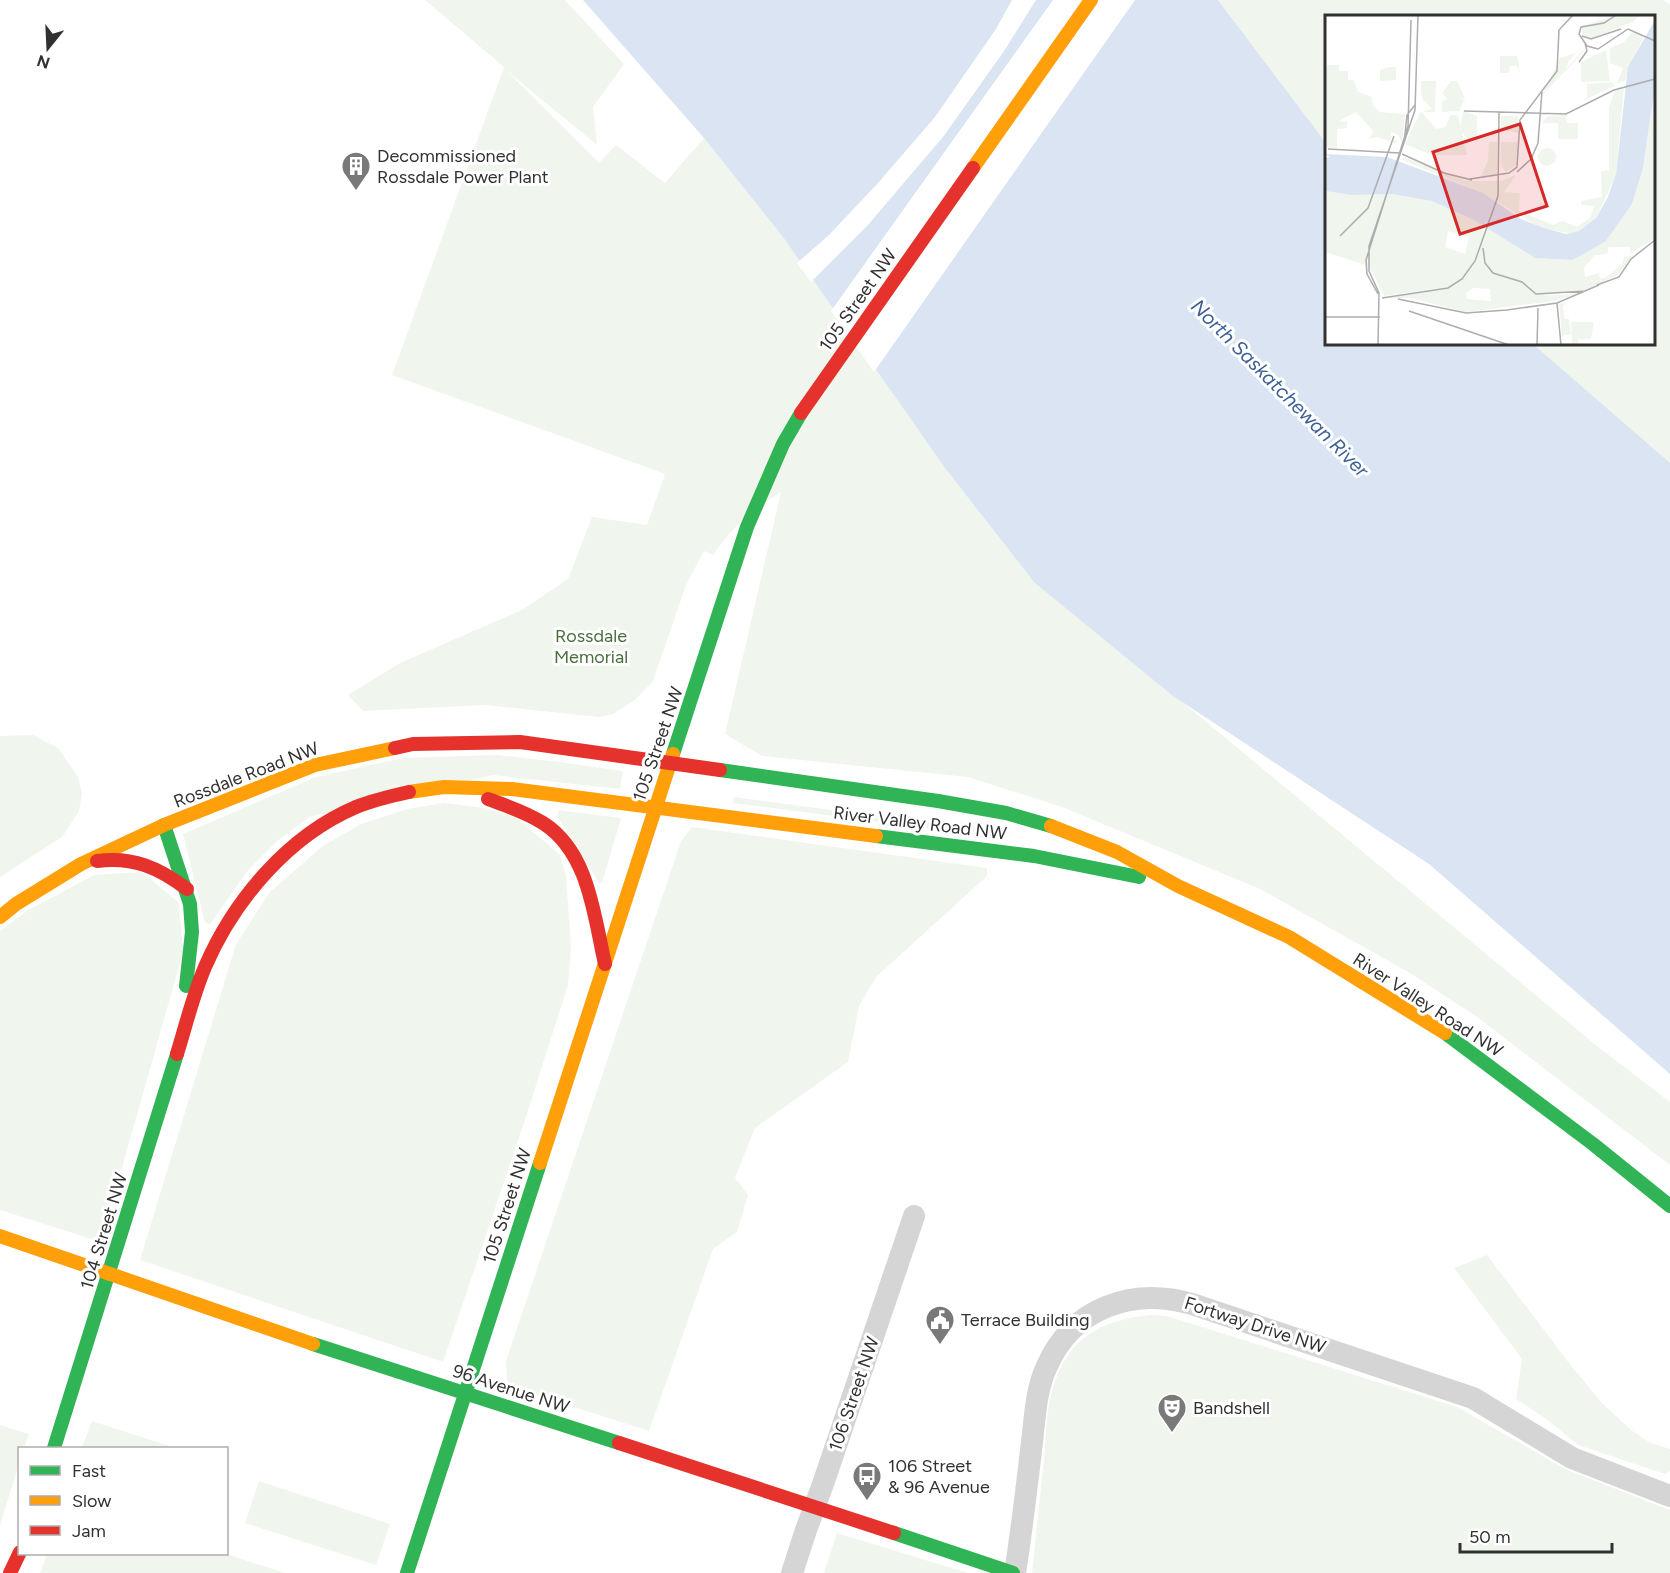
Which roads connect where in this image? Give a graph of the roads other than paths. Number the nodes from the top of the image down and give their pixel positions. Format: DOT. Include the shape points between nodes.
graph roads {
  1 [pos="1091,0"];
  2 [pos="670,764"];
  3 [pos="443,787"];
  4 [pos="655,808"];
  5 [pos="164,825"];
  6 [pos="81,864"];
  7 [pos="1178,886"];
  8 [pos="187,889"];
  9 [pos="0,916"];
  10 [pos="605,964"];
  11 [pos="186,1023"];
  12 [pos="1670,1206"];
  13 [pos="914,1216"];
  14 [pos="0,1236"];
  15 [pos="109,1275"];
  16 [pos="465,1394"];
  17 [pos="55,1447"];
  18 [pos="1670,1496"];
  19 [pos="815,1507"];
  20 [pos="19,1555"];
  21 [pos="20,1555"];
  22 [pos="10,1573"];
  23 [pos="17,1573"];
  24 [pos="407,1573"];
  25 [pos="792,1573"];
  26 [pos="1014,1573"];
  1 -- 2 [label="main road, 105 Street NW" via="805,406 783,444 747,526"];
  2 -- 4 [label="main road, 105 Street NW"];
  2 -- 5 [label="main road, Rossdale Road NW" via="520,742 412,744 315,765"];
  2 -- 7 [label="main road, River Valley Road NW" via="1006,813 1117,852"];
  3 -- 4 [label="main road" via="512,789"];
  3 -- 10 [label="main road" via="524,811 546,823 566,843 588,885"];
  3 -- 11 [label="main road" via="405,792 346,812 307,836 275,865 245,899 217,942"];
  4 -- 7 [label="main road, River Valley Road NW" via="1034,856"];
  4 -- 10 [label="main road, 105 Street NW"];
  5 -- 6 [label="main road, Rossdale Road NW"];
  5 -- 8 [label="main road"];
  6 -- 8 [label="main road" via="108,859 140,861"];
  6 -- 9 [label="main road, Rossdale Road NW"];
  7 -- 12 [label="main road, River Valley Road NW" via="1289,938 1451,1037"];
  8 -- 11 [label="main road" via="192,932"];
  10 -- 16 [label="main road, 105 Street NW"];
  11 -- 15 [label="main road, 104 Street NW"];
  13 -- 19 [label="street, 106 Street NW"];
  14 -- 15 [label="main road, 96 Avenue NW"];
  15 -- 16 [label="main road, 96 Avenue NW"];
  15 -- 17 [label="main road, 104 Street NW"];
  16 -- 19 [label="main road, 96 Avenue NW"];
  16 -- 24 [label="main road, 105 Street NW"];
  18 -- 26 [label="street, Fortway Drive NW" via="1572,1458 1473,1398 1192,1304 1175,1299 1140,1298 1106,1306 1091,1315 1064,1338 1046,1367 1037,1400"];
  19 -- 25 [label="street, 106 Street NW"];
  19 -- 26 [label="main road, 96 Avenue NW"];
  20 -- 22 [label="main road"];
  21 -- 23 [label="main road"];
}
